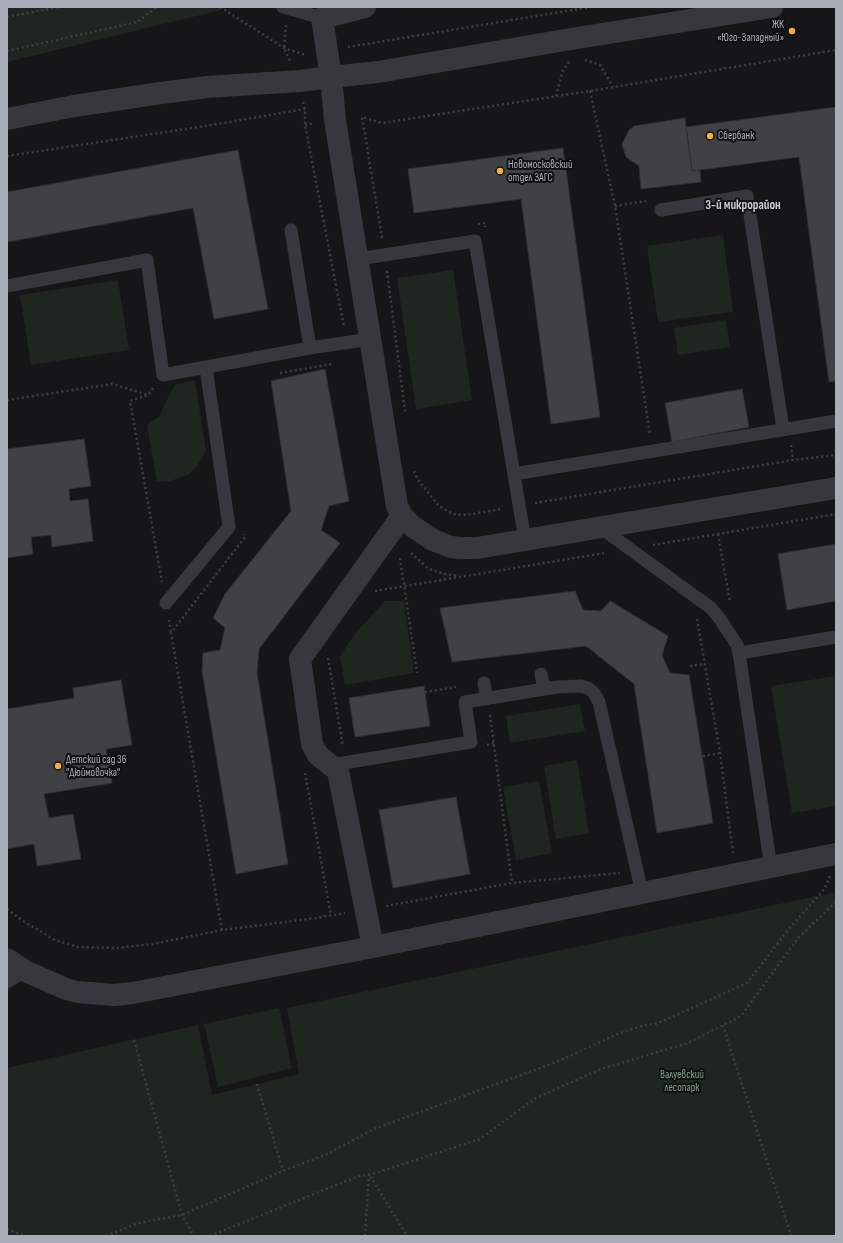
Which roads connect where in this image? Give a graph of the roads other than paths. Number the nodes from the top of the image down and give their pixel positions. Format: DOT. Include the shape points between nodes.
graph roads {
  1 [pos="365,7"];
  2 [pos="772,7"];
  3 [pos="285,8"];
  4 [pos="320,12"];
  5 [pos="331,77"];
  6 [pos="7,119"];
  7 [pos="661,210"];
  8 [pos="291,230"];
  9 [pos="358,259"];
  10 [pos="7,286"];
  11 [pos="371,339"];
  12 [pos="310,348"];
  13 [pos="206,367"];
  14 [pos="836,421"];
  15 [pos="783,429"];
  16 [pos="514,474"];
  17 [pos="836,488"];
  18 [pos="402,516"];
  19 [pos="602,528"];
  20 [pos="524,540"];
  21 [pos="166,603"];
  22 [pos="836,637"];
  23 [pos="739,653"];
  24 [pos="540,674"];
  25 [pos="484,683"];
  26 [pos="544,689"];
  27 [pos="487,699"];
  28 [pos="338,764"];
  29 [pos="834,864"];
  30 [pos="771,868"];
  31 [pos="642,893"];
  32 [pos="373,947"];
  33 [pos="7,959"];
  34 [pos="16,976"];
  1 -- 4 [label="street"];
  2 -- 5 [label="street" via="573,48"];
  3 -- 4 [label="lane"];
  4 -- 5 [label="street"];
  5 -- 6 [label="street" via="169,92"];
  5 -- 9 [label="street" via="335,120"];
  7 -- 15 [label="lane" via="747,196"];
  8 -- 12 [label="lane"];
  9 -- 11 [label="street"];
  9 -- 16 [label="lane" via="475,241"];
  10 -- 13 [label="lane" via="147,260 163,375"];
  11 -- 12 [label="lane"];
  11 -- 18 [label="street" via="397,506"];
  12 -- 13 [label="lane"];
  13 -- 21 [label="lane" via="229,527"];
  14 -- 15 [label="lane"];
  15 -- 16 [label="lane"];
  16 -- 20 [label="lane"];
  17 -- 19 [label="street"];
  18 -- 20 [label="street" via="433,540 451,547 477,548"];
  18 -- 28 [label="street" via="300,659 312,744 318,755"];
  19 -- 20 [label="street"];
  19 -- 23 [label="lane" via="711,608 737,645"];
  22 -- 23 [label="lane"];
  23 -- 30 [label="lane"];
  24 -- 26 [label="lane"];
  25 -- 27 [label="lane"];
  26 -- 27 [label="lane"];
  26 -- 31 [label="lane" via="581,686 594,693 599,702"];
  27 -- 28 [label="lane" via="465,702 471,742"];
  28 -- 32 [label="street"];
  29 -- 30 [label="street"];
  30 -- 31 [label="street"];
  31 -- 32 [label="street"];
  32 -- 34 [label="street" via="114,995 77,992"];
  33 -- 34 [label="street"];
}
